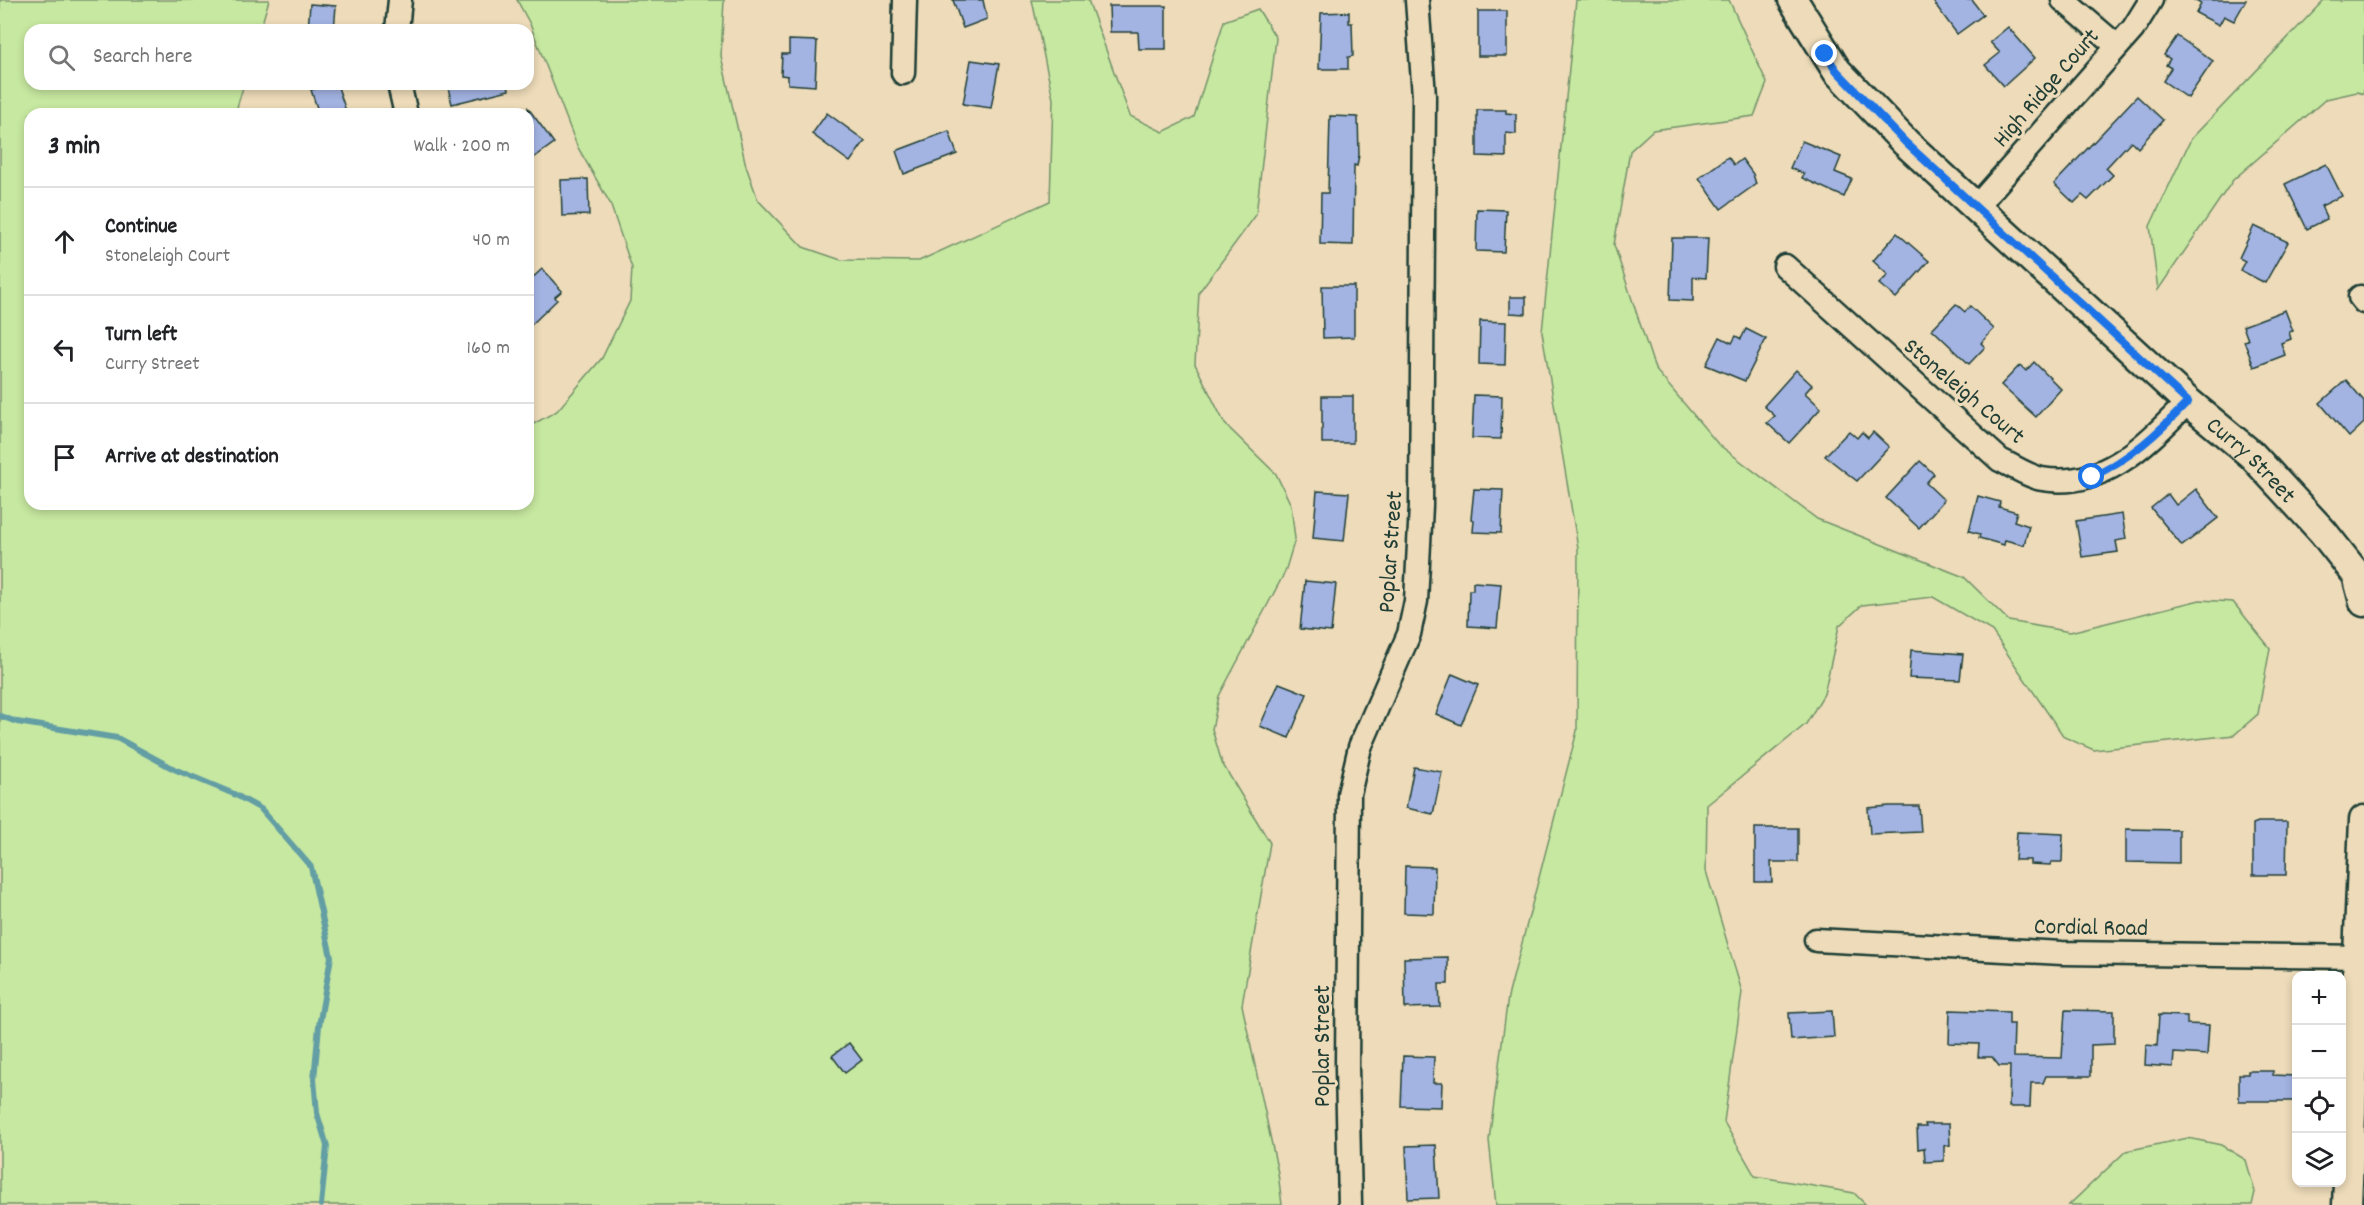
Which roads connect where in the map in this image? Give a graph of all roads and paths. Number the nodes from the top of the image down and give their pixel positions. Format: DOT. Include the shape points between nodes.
graph roads {
  1 [pos="400,0"];
  2 [pos="905,0"];
  3 [pos="1417,0"];
  4 [pos="1792,0"];
  5 [pos="2063,0"];
  6 [pos="2151,0"];
  7 [pos="398,24"];
  8 [pos="2116,46"];
  9 [pos="903,73"];
  10 [pos="400,90"];
  11 [pos="405,108"];
  12 [pos="1976,207"];
  13 [pos="1785,266"];
  14 [pos="2188,402"];
  15 [pos="2363,596"];
  16 [pos="2364,820"];
  17 [pos="1816,940"];
  18 [pos="2361,957"];
  19 [pos="1350,1205"];
  20 [pos="2347,1205"];
  1 -- 7 [label="street"];
  2 -- 9 [label="street"];
  3 -- 19 [label="street, Poplar Street" via="1424,96 1417,577 1409,634 1360,747 1349,794"];
  4 -- 12 [label="street, Curry Street" via="1837,71 1906,143"];
  5 -- 8 [label="street"];
  6 -- 8 [label="street, High Ridge Court" via="2133,29"];
  8 -- 12 [label="street, High Ridge Court"];
  10 -- 11 [label="street"];
  12 -- 14 [label="street, Curry Street"];
  13 -- 14 [label="street, Stoneleigh Court" via="2000,460 2040,479 2092,477 2118,464 2146,445"];
  14 -- 15 [label="street, Curry Street" via="2252,455 2323,532 2356,575"];
  16 -- 18 [label="street"];
  17 -- 18 [label="street, Cordial Road" via="2062,953"];
  18 -- 20 [label="street"];
}
